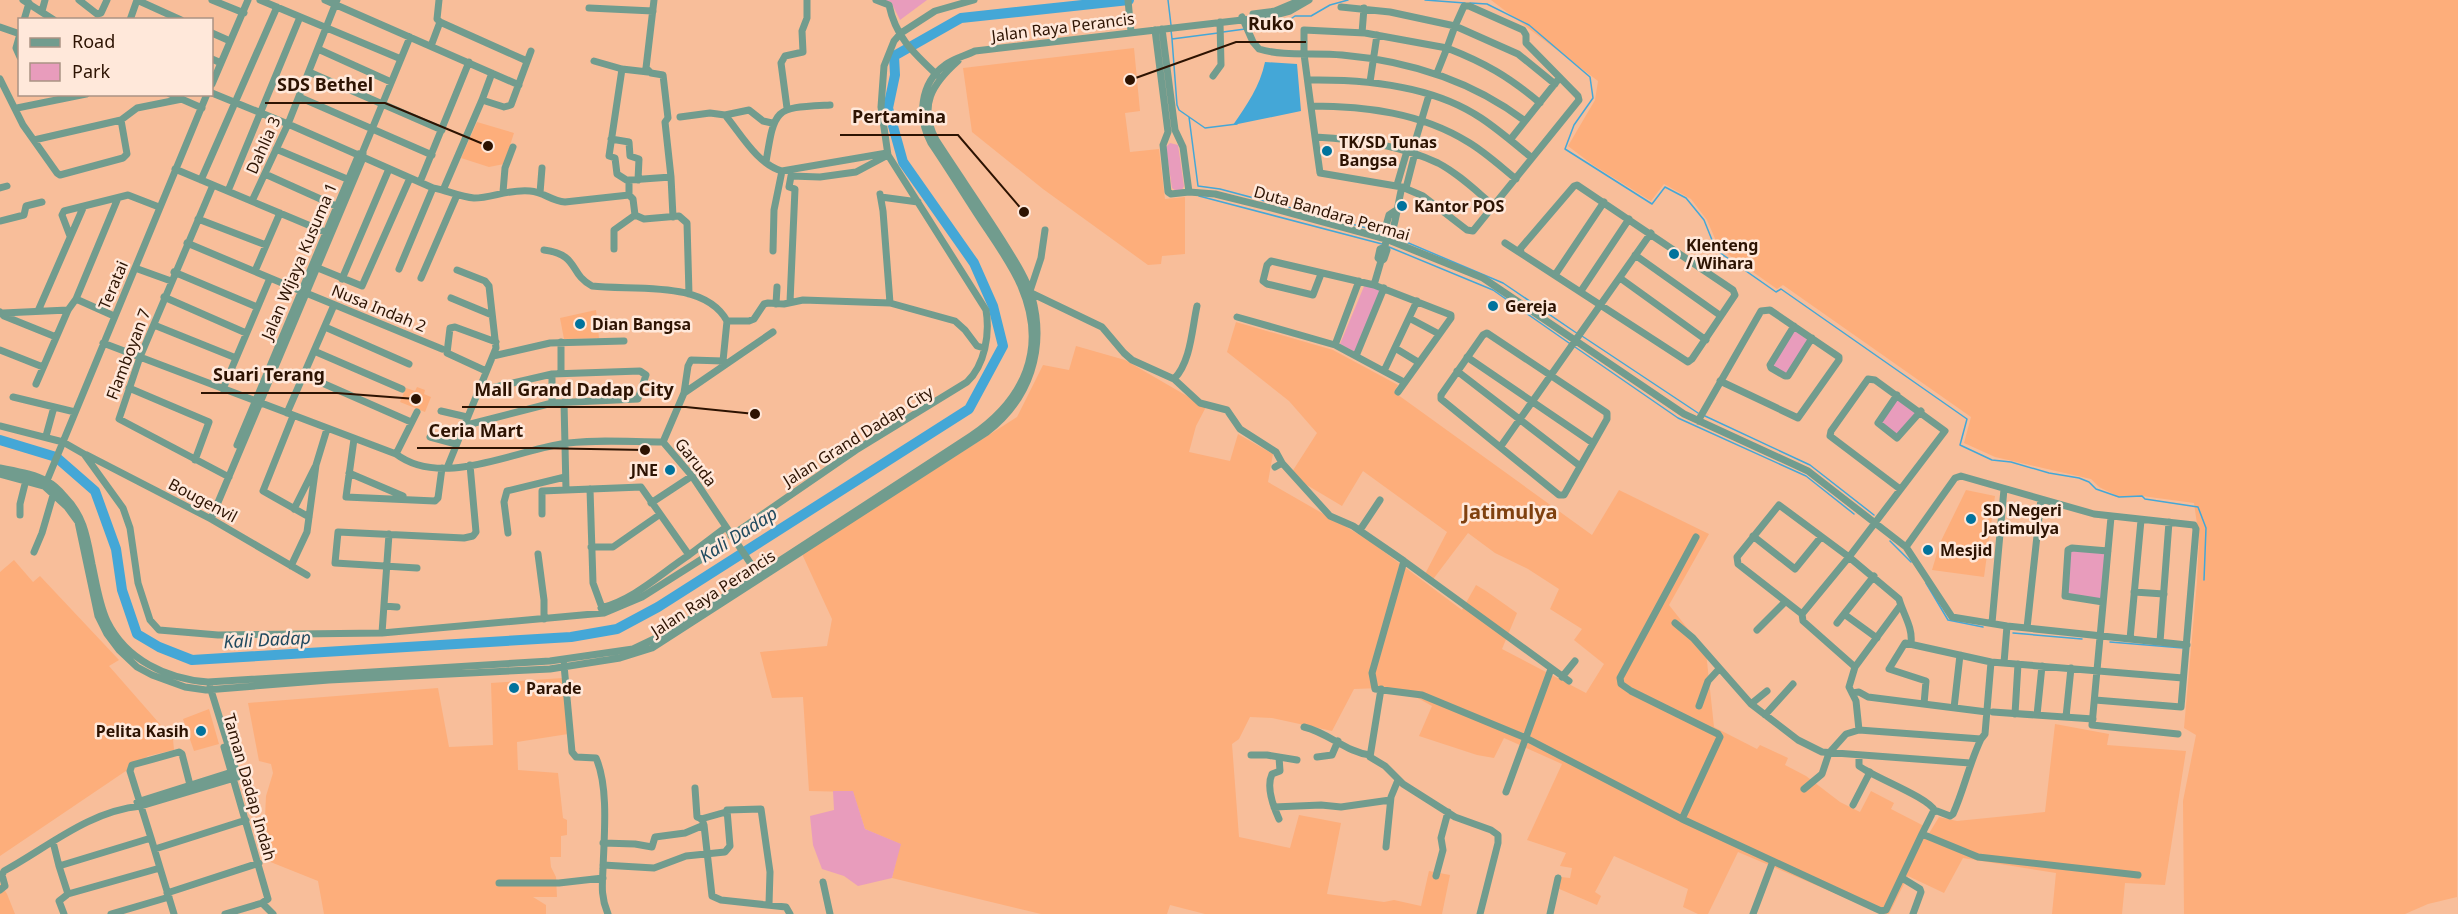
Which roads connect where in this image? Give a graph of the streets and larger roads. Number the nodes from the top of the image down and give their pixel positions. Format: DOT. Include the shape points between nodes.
graph roads {
  1 [pos="45,0"];
  2 [pos="79,0"];
  3 [pos="107,0"];
  4 [pos="137,0"];
  5 [pos="212,0"];
  6 [pos="248,0"];
  7 [pos="260,0"];
  8 [pos="325,0"];
  9 [pos="439,0"];
  10 [pos="654,0"];
  11 [pos="807,0"];
  12 [pos="876,0"];
  13 [pos="974,0"];
  14 [pos="1128,0"];
  15 [pos="1301,0"];
  16 [pos="1309,0"];
  17 [pos="26,2"];
  18 [pos="336,2"];
  19 [pos="1341,6"];
  20 [pos="277,7"];
  21 [pos="590,8"];
  22 [pos="1364,9"];
  23 [pos="42,11"];
  24 [pos="652,11"];
  25 [pos="244,13"];
  26 [pos="300,17"];
  27 [pos="24,18"];
  28 [pos="51,18"];
  29 [pos="131,18"];
  30 [pos="177,18"];
  31 [pos="440,22"];
  32 [pos="1245,23"];
  33 [pos="1220,26"];
  34 [pos="1455,26"];
  35 [pos="0,27"];
  36 [pos="326,28"];
  37 [pos="1131,28"];
  38 [pos="1166,28"];
  39 [pos="18,33"];
  40 [pos="213,33"];
  41 [pos="901,33"];
  42 [pos="1362,33"];
  43 [pos="1377,35"];
  44 [pos="410,37"];
  45 [pos="230,41"];
  46 [pos="1526,43"];
  47 [pos="431,46"];
  48 [pos="1447,48"];
  49 [pos="318,49"];
  50 [pos="531,51"];
  51 [pos="1304,54"];
  52 [pos="1518,54"];
  53 [pos="213,59"];
  54 [pos="401,59"];
  55 [pos="1374,59"];
  56 [pos="527,61"];
  57 [pos="594,61"];
  58 [pos="469,62"];
  59 [pos="221,63"];
  60 [pos="622,69"];
  61 [pos="309,72"];
  62 [pos="648,72"];
  63 [pos="492,73"];
  64 [pos="1437,73"];
  65 [pos="938,76"];
  66 [pos="1213,76"];
  67 [pos="0,79"];
  68 [pos="1308,80"];
  69 [pos="1558,81"];
  70 [pos="213,82"];
  71 [pos="391,82"];
  72 [pos="1370,82"];
  73 [pos="519,84"];
  74 [pos="213,93"];
  75 [pos="1429,95"];
  76 [pos="42,96"];
  77 [pos="77,96"];
  78 [pos="175,96"];
  79 [pos="206,96"];
  80 [pos="299,97"];
  81 [pos="182,99"];
  82 [pos="482,100"];
  83 [pos="45,103"];
  84 [pos="235,103"];
  85 [pos="1540,103"];
  86 [pos="382,104"];
  87 [pos="830,105"];
  88 [pos="1311,106"];
  89 [pos="17,108"];
  90 [pos="202,108"];
  91 [pos="787,108"];
  92 [pos="261,113"];
  93 [pos="725,115"];
  94 [pos="680,117"];
  95 [pos="121,120"];
  96 [pos="1421,121"];
  97 [pos="1525,122"];
  98 [pos="772,123"];
  99 [pos="288,124"];
  100 [pos="372,129"];
  101 [pos="442,130"];
  102 [pos="1315,137"];
  103 [pos="611,139"];
  104 [pos="34,140"];
  105 [pos="1510,140"];
  106 [pos="513,147"];
  107 [pos="276,149"];
  108 [pos="1411,152"];
  109 [pos="888,154"];
  110 [pos="361,155"];
  111 [pos="432,155"];
  112 [pos="1532,158"];
  113 [pos="766,162"];
  114 [pos="542,168"];
  115 [pos="175,169"];
  116 [pos="388,169"];
  117 [pos="782,171"];
  118 [pos="265,174"];
  119 [pos="671,177"];
  120 [pos="410,178"];
  121 [pos="347,179"];
  122 [pos="1516,179"];
  123 [pos="201,180"];
  124 [pos="638,180"];
  125 [pos="628,181"];
  126 [pos="420,182"];
  127 [pos="213,185"];
  128 [pos="1401,187"];
  129 [pos="433,188"];
  130 [pos="444,188"];
  131 [pos="228,191"];
  132 [pos="503,192"];
  133 [pos="540,193"];
  134 [pos="1195,193"];
  135 [pos="457,195"];
  136 [pos="629,195"];
  137 [pos="118,198"];
  138 [pos="252,201"];
  139 [pos="918,201"];
  140 [pos="42,202"];
  141 [pos="1604,202"];
  142 [pos="336,206"];
  143 [pos="1494,206"];
  144 [pos="159,207"];
  145 [pos="83,208"];
  146 [pos="280,213"];
  147 [pos="635,215"];
  148 [pos="674,216"];
  149 [pos="198,219"];
  150 [pos="1629,219"];
  151 [pos="0,221"];
  152 [pos="1045,230"];
  153 [pos="326,232"];
  154 [pos="1651,233"];
  155 [pos="70,236"];
  156 [pos="1386,239"];
  157 [pos="187,243"];
  158 [pos="1505,243"];
  159 [pos="266,245"];
  160 [pos="614,249"];
  161 [pos="544,250"];
  162 [pos="773,251"];
  163 [pos="1521,252"];
  164 [pos="1635,255"];
  165 [pos="314,266"];
  166 [pos="135,268"];
  167 [pos="399,269"];
  168 [pos="457,270"];
  169 [pos="255,271"];
  170 [pos="174,272"];
  171 [pos="1322,274"];
  172 [pos="1555,275"];
  173 [pos="270,278"];
  174 [pos="420,278"];
  175 [pos="1620,278"];
  176 [pos="342,279"];
  177 [pos="171,281"];
  178 [pos="1359,281"];
  179 [pos="1374,285"];
  180 [pos="777,287"];
  181 [pos="1384,288"];
  182 [pos="1581,291"];
  183 [pos="303,292"];
  184 [pos="1027,292"];
  185 [pos="689,294"];
  186 [pos="164,297"];
  187 [pos="451,298"];
  188 [pos="76,299"];
  189 [pos="1417,301"];
  190 [pos="790,302"];
  191 [pos="890,303"];
  192 [pos="776,304"];
  193 [pos="334,305"];
  194 [pos="1600,305"];
  195 [pos="1197,306"];
  196 [pos="257,307"];
  197 [pos="68,310"];
  198 [pos="38,311"];
  199 [pos="2,312"];
  200 [pos="492,315"];
  201 [pos="114,316"];
  202 [pos="1721,316"];
  203 [pos="1237,317"];
  204 [pos="1409,318"];
  205 [pos="728,321"];
  206 [pos="154,325"];
  207 [pos="1794,326"];
  208 [pos="325,327"];
  209 [pos="773,332"];
  210 [pos="246,333"];
  211 [pos="1439,334"];
  212 [pos="56,337"];
  213 [pos="1812,338"];
  214 [pos="1576,340"];
  215 [pos="1706,340"];
  216 [pos="624,341"];
  217 [pos="496,342"];
  218 [pos="561,342"];
  219 [pos="103,343"];
  220 [pos="1335,345"];
  221 [pos="984,348"];
  222 [pos="1395,348"];
  223 [pos="442,349"];
  224 [pos="0,350"];
  225 [pos="314,351"];
  226 [pos="493,356"];
  227 [pos="1356,356"];
  228 [pos="140,357"];
  229 [pos="1467,357"];
  230 [pos="236,358"];
  231 [pos="1418,362"];
  232 [pos="409,364"];
  233 [pos="43,367"];
  234 [pos="486,371"];
  235 [pos="1384,371"];
  236 [pos="1457,371"];
  237 [pos="561,373"];
  238 [pos="552,374"];
  239 [pos="304,375"];
  240 [pos="1552,375"];
  241 [pos="1174,379"];
  242 [pos="1720,381"];
  243 [pos="1404,382"];
  244 [pos="36,384"];
  245 [pos="129,388"];
  246 [pos="223,389"];
  247 [pos="402,389"];
  248 [pos="478,391"];
  249 [pos="1398,392"];
  250 [pos="684,393"];
  251 [pos="1897,394"];
  252 [pos="13,398"];
  253 [pos="257,402"];
  254 [pos="564,402"];
  255 [pos="552,403"];
  256 [pos="1532,403"];
  257 [pos="54,407"];
  258 [pos="441,411"];
  259 [pos="1921,411"];
  260 [pos="75,412"];
  261 [pos="417,412"];
  262 [pos="290,415"];
  263 [pos="467,417"];
  264 [pos="1700,419"];
  265 [pos="1520,420"];
  266 [pos="411,422"];
  267 [pos="0,426"];
  268 [pos="463,426"];
  269 [pos="327,429"];
  270 [pos="46,436"];
  271 [pos="430,437"];
  272 [pos="354,439"];
  273 [pos="663,442"];
  274 [pos="564,443"];
  275 [pos="1593,443"];
  276 [pos="62,444"];
  277 [pos="456,444"];
  278 [pos="1501,446"];
  279 [pos="84,454"];
  280 [pos="396,454"];
  281 [pos="195,460"];
  282 [pos="316,465"];
  283 [pos="470,465"];
  284 [pos="1580,466"];
  285 [pos="0,468"];
  286 [pos="445,468"];
  287 [pos="349,473"];
  288 [pos="0,474"];
  289 [pos="227,476"];
  290 [pos="692,476"];
  291 [pos="565,477"];
  292 [pos="26,480"];
  293 [pos="47,481"];
  294 [pos="590,489"];
  295 [pos="1900,489"];
  296 [pos="2004,489"];
  297 [pos="566,490"];
  298 [pos="56,491"];
  299 [pos="408,498"];
  300 [pos="2041,499"];
  301 [pos="1380,500"];
  302 [pos="651,503"];
  303 [pos="294,510"];
  304 [pos="542,514"];
  305 [pos="20,515"];
  306 [pos="659,515"];
  307 [pos="2111,517"];
  308 [pos="209,518"];
  309 [pos="309,518"];
  310 [pos="2141,520"];
  311 [pos="2169,522"];
  312 [pos="1875,524"];
  313 [pos="726,527"];
  314 [pos="1360,530"];
  315 [pos="508,533"];
  316 [pos="389,534"];
  317 [pos="731,536"];
  318 [pos="1754,536"];
  319 [pos="1696,537"];
  320 [pos="1821,537"];
  321 [pos="711,539"];
  322 [pos="591,547"];
  323 [pos="1906,547"];
  324 [pos="34,552"];
  325 [pos="2108,552"];
  326 [pos="538,554"];
  327 [pos="689,555"];
  328 [pos="1849,557"];
  329 [pos="1404,561"];
  330 [pos="291,566"];
  331 [pos="386,566"];
  332 [pos="417,568"];
  333 [pos="307,575"];
  334 [pos="759,575"];
  335 [pos="1874,576"];
  336 [pos="2134,592"];
  337 [pos="2164,594"];
  338 [pos="1785,602"];
  339 [pos="2103,602"];
  340 [pos="384,606"];
  341 [pos="1900,606"];
  342 [pos="397,607"];
  343 [pos="602,610"];
  344 [pos="1802,614"];
  345 [pos="1845,614"];
  346 [pos="544,619"];
  347 [pos="1675,623"];
  348 [pos="1837,623"];
  349 [pos="1992,623"];
  350 [pos="2007,626"];
  351 [pos="2027,628"];
  352 [pos="1757,630"];
  353 [pos="382,633"];
  354 [pos="2099,636"];
  355 [pos="1877,638"];
  356 [pos="2130,639"];
  357 [pos="2160,642"];
  358 [pos="1911,643"];
  359 [pos="2187,645"];
  360 [pos="1960,655"];
  361 [pos="1575,660"];
  362 [pos="1991,662"];
  363 [pos="2004,663"];
  364 [pos="564,664"];
  365 [pos="2018,664"];
  366 [pos="2042,666"];
  367 [pos="1855,667"];
  368 [pos="2071,668"];
  369 [pos="1551,669"];
  370 [pos="1719,669"];
  371 [pos="2096,670"];
  372 [pos="2183,678"];
  373 [pos="1793,684"];
  374 [pos="207,686"];
  375 [pos="1381,689"];
  376 [pos="1767,691"];
  377 [pos="1852,693"];
  378 [pos="2095,700"];
  379 [pos="1751,704"];
  380 [pos="1924,704"];
  381 [pos="1698,706"];
  382 [pos="1954,708"];
  383 [pos="1990,712"];
  384 [pos="2015,714"];
  385 [pos="1765,715"];
  386 [pos="2037,716"];
  387 [pos="2066,717"];
  388 [pos="2093,719"];
  389 [pos="1304,726"];
  390 [pos="1860,730"];
  391 [pos="2178,734"];
  392 [pos="1526,738"];
  393 [pos="1982,739"];
  394 [pos="1338,741"];
  395 [pos="1829,753"];
  396 [pos="1251,755"];
  397 [pos="1370,755"];
  398 [pos="1859,756"];
  399 [pos="1280,757"];
  400 [pos="1317,757"];
  401 [pos="1297,760"];
  402 [pos="1970,763"];
  403 [pos="1870,772"];
  404 [pos="235,774"];
  405 [pos="1398,780"];
  406 [pos="190,785"];
  407 [pos="695,788"];
  408 [pos="1804,789"];
  409 [pos="1506,792"];
  410 [pos="1390,800"];
  411 [pos="141,803"];
  412 [pos="1853,805"];
  413 [pos="1274,807"];
  414 [pos="1935,811"];
  415 [pos="726,812"];
  416 [pos="1448,812"];
  417 [pos="1279,819"];
  418 [pos="1682,819"];
  419 [pos="246,820"];
  420 [pos="702,822"];
  421 [pos="1922,834"];
  422 [pos="151,838"];
  423 [pos="53,842"];
  424 [pos="603,843"];
  425 [pos="1386,847"];
  426 [pos="155,849"];
  427 [pos="706,854"];
  428 [pos="1773,861"];
  429 [pos="259,863"];
  430 [pos="603,865"];
  431 [pos="59,866"];
  432 [pos="160,868"];
  433 [pos="2138,875"];
  434 [pos="1436,876"];
  435 [pos="603,878"];
  436 [pos="1558,878"];
  437 [pos="1902,878"];
  438 [pos="823,882"];
  439 [pos="499,883"];
  440 [pos="0,890"];
  441 [pos="68,894"];
  442 [pos="168,895"];
  443 [pos="264,902"];
  444 [pos="769,904"];
  445 [pos="1914,911"];
  446 [pos="64,914"];
  447 [pos="111,914"];
  448 [pos="174,914"];
  449 [pos="225,914"];
  450 [pos="273,914"];
  451 [pos="608,914"];
  452 [pos="789,914"];
  453 [pos="830,914"];
  454 [pos="1480,914"];
  455 [pos="1550,914"];
  456 [pos="1753,914"];
  457 [pos="1922,914"];
  1 -- 23 [label="street"];
  2 -- 3 [label="street" via="97,14"];
  4 -- 29 [label="street"];
  4 -- 30 [label="street"];
  5 -- 25 [label="street"];
  6 -- 25 [label="street"];
  7 -- 20 [label="street"];
  8 -- 18 [label="street"];
  9 -- 31 [label="street"];
  10 -- 24 [label="street"];
  11 -- 91 [label="street" via="803,52 785,56 781,63"];
  12 -- 41 [label="street" via="889,5 894,26"];
  13 -- 41 [label="street" via="935,11"];
  14 -- 37 [label="street"];
  15 -- 32 [label="street, Jalan Raya Perancis"];
  16 -- 32 [label="street, Jalan Raya Perancis" via="1283,14"];
  17 -- 23 [label="street"];
  17 -- 27 [label="street"];
  18 -- 36 [label="street, Dahlia 3"];
  18 -- 44 [label="street"];
  19 -- 22 [label="street"];
  20 -- 26 [label="street"];
  20 -- 84 [label="street"];
  21 -- 24 [label="street"];
  22 -- 34 [label="street"];
  22 -- 42 [label="street"];
  23 -- 28 [label="street"];
  24 -- 62 [label="street"];
  25 -- 45 [label="street"];
  26 -- 36 [label="street"];
  26 -- 92 [label="street"];
  31 -- 47 [label="street"];
  31 -- 56 [label="street"];
  32 -- 33 [label="street, Jalan Raya Perancis"];
  32 -- 38 [label="street, Jalan Raya Perancis"];
  32 -- 51 [label="street" via="1259,49"];
  33 -- 38 [label="street, Jalan Raya Perancis"];
  33 -- 66 [label="street" via="1221,65"];
  34 -- 46 [label="street" via="1467,5 1523,30"];
  34 -- 48 [label="street"];
  34 -- 52 [label="street"];
  35 -- 39 [label="street"];
  36 -- 49 [label="street, Dahlia 3"];
  36 -- 54 [label="street"];
  37 -- 38 [label="street, Jalan Raya Perancis"];
  37 -- 65 [label="street, Jalan Raya Perancis" via="975,51 946,64"];
  38 -- 134 [label="street" via="1175,130"];
  38 -- 134 [label="street, Duta Bandara Permai" via="1168,132 1163,145 1168,192"];
  40 -- 45 [label="street"];
  41 -- 65 [label="street" via="903,41"];
  41 -- 109 [label="street" via="884,66 881,107"];
  42 -- 43 [label="street"];
  42 -- 51 [label="street" via="1307,28 1303,32"];
  43 -- 48 [label="street"];
  43 -- 55 [label="street"];
  44 -- 47 [label="street"];
  44 -- 54 [label="street, Jalan Wijaya Kusuma 1"];
  45 -- 59 [label="street"];
  46 -- 52 [label="street"];
  46 -- 69 [label="street"];
  47 -- 58 [label="street"];
  48 -- 64 [label="street"];
  48 -- 85 [label="street" via="1490,66"];
  49 -- 61 [label="street, Dahlia 3"];
  49 -- 71 [label="street"];
  50 -- 56 [label="street"];
  51 -- 55 [label="street"];
  51 -- 68 [label="street"];
  52 -- 69 [label="street"];
  53 -- 59 [label="street"];
  54 -- 71 [label="street, Jalan Wijaya Kusuma 1"];
  55 -- 64 [label="street"];
  55 -- 72 [label="street"];
  56 -- 73 [label="street"];
  57 -- 60 [label="street"];
  58 -- 63 [label="street"];
  58 -- 101 [label="street"];
  59 -- 70 [label="street"];
  60 -- 62 [label="street"];
  60 -- 103 [label="street"];
  61 -- 80 [label="street, Dahlia 3"];
  61 -- 86 [label="street"];
  62 -- 119 [label="street" via="663,75"];
  63 -- 73 [label="street"];
  63 -- 82 [label="street"];
  64 -- 97 [label="street" via="1482,92"];
  65 -- 184 [label="street, Jalan Raya Perancis" via="926,89 922,104 927,136"];
  67 -- 89 [label="street"];
  68 -- 72 [label="street"];
  68 -- 88 [label="street"];
  69 -- 85 [label="street"];
  69 -- 112 [label="street" via="1579,100"];
  71 -- 86 [label="street, Jalan Wijaya Kusuma 1"];
  72 -- 75 [label="street"];
  73 -- 82 [label="street" via="508,106"];
  74 -- 84 [label="street"];
  75 -- 96 [label="street"];
  75 -- 105 [label="street" via="1474,114"];
  76 -- 83 [label="street"];
  77 -- 83 [label="street"];
  78 -- 81 [label="street"];
  79 -- 90 [label="street, Teratai"];
  80 -- 99 [label="street, Dahlia 3"];
  80 -- 100 [label="street"];
  81 -- 90 [label="street"];
  81 -- 95 [label="street" via="138,108"];
  82 -- 130 [label="street"];
  83 -- 89 [label="street"];
  84 -- 92 [label="street"];
  84 -- 123 [label="street"];
  85 -- 97 [label="street"];
  86 -- 100 [label="street, Jalan Wijaya Kusuma 1"];
  86 -- 101 [label="street"];
  87 -- 91 [label="street"];
  88 -- 96 [label="street" via="1371,109"];
  88 -- 102 [label="street"];
  89 -- 104 [label="street"];
  90 -- 115 [label="street, Teratai"];
  91 -- 98 [label="street"];
  92 -- 99 [label="street"];
  92 -- 131 [label="street"];
  93 -- 94 [label="street"];
  93 -- 98 [label="street" via="749,110"];
  93 -- 113 [label="street"];
  95 -- 104 [label="street"];
  95 -- 104 [label="street" via="126,157 60,175"];
  96 -- 108 [label="street"];
  96 -- 122 [label="street" via="1469,142"];
  97 -- 105 [label="street"];
  98 -- 113 [label="street"];
  99 -- 107 [label="street, Dahlia 3"];
  99 -- 110 [label="street"];
  100 -- 110 [label="street, Jalan Wijaya Kusuma 1"];
  100 -- 111 [label="street"];
  101 -- 111 [label="street"];
  102 -- 108 [label="street"];
  102 -- 128 [label="street" via="1320,173"];
  103 -- 124 [label="street" via="629,142 630,156 639,159"];
  103 -- 125 [label="street" via="609,156 615,158 617,174"];
  105 -- 112 [label="street"];
  106 -- 132 [label="street" via="505,168"];
  107 -- 118 [label="street, Dahlia 3"];
  107 -- 121 [label="street"];
  108 -- 128 [label="street"];
  108 -- 143 [label="street" via="1454,174"];
  109 -- 117 [label="street"];
  109 -- 139 [label="street, Jalan Grand Dadap City"];
  109 -- 190 [label="street" via="856,172 791,176 789,188 795,189"];
  110 -- 116 [label="street"];
  110 -- 121 [label="street, Jalan Wijaya Kusuma 1"];
  110 -- 165 [label="street, Jalan Wijaya Kusuma 1"];
  111 -- 126 [label="street"];
  112 -- 122 [label="street"];
  113 -- 117 [label="street"];
  114 -- 133 [label="street"];
  115 -- 123 [label="street"];
  115 -- 144 [label="street, Teratai"];
  116 -- 120 [label="street"];
  116 -- 176 [label="street"];
  117 -- 162 [label="street" via="774,210"];
  118 -- 138 [label="street, Dahlia 3"];
  118 -- 142 [label="street"];
  119 -- 124 [label="street"];
  119 -- 148 [label="street"];
  120 -- 126 [label="street"];
  120 -- 176 [label="street" via="363,285"];
  121 -- 142 [label="street, Jalan Wijaya Kusuma 1"];
  122 -- 143 [label="street"];
  123 -- 127 [label="street"];
  124 -- 125 [label="street"];
  125 -- 136 [label="street"];
  126 -- 129 [label="street"];
  127 -- 131 [label="street"];
  127 -- 149 [label="street, Flamboyan 7"];
  128 -- 143 [label="street" via="1423,196 1470,231"];
  128 -- 156 [label="street" via="1397,218"];
  129 -- 130 [label="street"];
  129 -- 167 [label="street"];
  130 -- 135 [label="street"];
  131 -- 138 [label="street"];
  132 -- 133 [label="street"];
  132 -- 135 [label="street" via="477,198"];
  133 -- 136 [label="street" via="565,202"];
  134 -- 156 [label="street, Duta Bandara Permai" via="1215,194"];
  135 -- 174 [label="street"];
  136 -- 147 [label="street"];
  137 -- 144 [label="street" via="131,196"];
  137 -- 145 [label="street"];
  137 -- 188 [label="street"];
  138 -- 146 [label="street"];
  139 -- 191 [label="street" via="880,196"];
  139 -- 221 [label="street, Jalan Grand Dadap City" via="986,310"];
  140 -- 151 [label="street" via="26,206 24,215"];
  141 -- 150 [label="street"];
  141 -- 163 [label="street" via="1579,185 1574,186"];
  141 -- 172 [label="street"];
  142 -- 153 [label="street, Jalan Wijaya Kusuma 1"];
  144 -- 166 [label="street, Teratai"];
  145 -- 155 [label="street"];
  145 -- 155 [label="street" via="62,213"];
  146 -- 153 [label="street"];
  146 -- 159 [label="street"];
  147 -- 148 [label="street" via="644,219"];
  147 -- 160 [label="street" via="614,230"];
  148 -- 185 [label="street" via="687,223"];
  149 -- 157 [label="street, Flamboyan 7"];
  149 -- 159 [label="street"];
  150 -- 154 [label="street"];
  150 -- 182 [label="street"];
  152 -- 184 [label="street" via="1041,258"];
  153 -- 165 [label="street, Jalan Wijaya Kusuma 1"];
  154 -- 164 [label="street"];
  154 -- 202 [label="street" via="1734,291 1735,296"];
  155 -- 198 [label="street"];
  156 -- 179 [label="street" via="1387,250"];
  156 -- 214 [label="street, Duta Bandara Permai" via="1483,278"];
  157 -- 169 [label="street, Nusa Indah 2"];
  157 -- 170 [label="street, Flamboyan 7"];
  158 -- 163 [label="street"];
  159 -- 169 [label="street"];
  161 -- 185 [label="street" via="565,256 592,286"];
  163 -- 172 [label="street"];
  164 -- 175 [label="street"];
  164 -- 202 [label="street"];
  165 -- 176 [label="street"];
  165 -- 183 [label="street, Jalan Wijaya Kusuma 1"];
  166 -- 177 [label="street"];
  166 -- 201 [label="street, Teratai"];
  168 -- 200 [label="street" via="488,283"];
  169 -- 173 [label="street, Nusa Indah 2"];
  170 -- 177 [label="street, Flamboyan 7"];
  170 -- 196 [label="street"];
  171 -- 171 [label="street" via="1270,261 1263,281 1313,295"];
  171 -- 178 [label="street"];
  172 -- 182 [label="street"];
  173 -- 183 [label="street, Nusa Indah 2"];
  173 -- 196 [label="street"];
  175 -- 194 [label="street"];
  175 -- 215 [label="street"];
  177 -- 186 [label="street, Flamboyan 7"];
  178 -- 179 [label="street"];
  178 -- 220 [label="street"];
  179 -- 181 [label="street"];
  180 -- 192 [label="street"];
  181 -- 189 [label="street"];
  181 -- 227 [label="street"];
  182 -- 194 [label="street"];
  183 -- 193 [label="street, Nusa Indah 2"];
  183 -- 253 [label="street, Jalan Wijaya Kusuma 1"];
  184 -- 241 [label="street" via="1094,322 1132,360"];
  184 -- 334 [label="street, Jalan Raya Perancis" via="1029,362 1020,386 1003,410 971,436"];
  185 -- 205 [label="street" via="713,303"];
  186 -- 206 [label="street, Flamboyan 7"];
  186 -- 210 [label="street"];
  187 -- 200 [label="street"];
  188 -- 197 [label="street"];
  188 -- 201 [label="street"];
  189 -- 204 [label="street"];
  189 -- 211 [label="street" via="1450,315"];
  190 -- 191 [label="street"];
  190 -- 192 [label="street"];
  191 -- 221 [label="street" via="955,321 977,346"];
  192 -- 205 [label="street" via="764,304 749,321"];
  193 -- 208 [label="street"];
  193 -- 223 [label="street, Nusa Indah 2"];
  194 -- 214 [label="street"];
  194 -- 215 [label="street" via="1688,362"];
  195 -- 241 [label="street" via="1186,357"];
  196 -- 210 [label="street"];
  197 -- 198 [label="street"];
  197 -- 212 [label="street"];
  198 -- 199 [label="street"];
  199 -- 212 [label="street"];
  200 -- 217 [label="street"];
  201 -- 219 [label="street, Teratai"];
  202 -- 215 [label="street"];
  203 -- 220 [label="street"];
  204 -- 211 [label="street"];
  204 -- 222 [label="street"];
  205 -- 250 [label="street, Garuda" via="723,361 691,360"];
  206 -- 228 [label="street, Flamboyan 7"];
  206 -- 230 [label="street"];
  207 -- 213 [label="street"];
  207 -- 213 [label="street" via="1771,368 1788,376"];
  207 -- 242 [label="street" via="1770,310 1761,311"];
  208 -- 225 [label="street"];
  208 -- 232 [label="street"];
  209 -- 250 [label="street"];
  210 -- 230 [label="street"];
  211 -- 231 [label="street"];
  212 -- 233 [label="street"];
  213 -- 242 [label="street" via="1838,354 1839,360 1798,418"];
  214 -- 240 [label="street"];
  214 -- 264 [label="street, Duta Bandara Permai" via="1675,409"];
  216 -- 218 [label="street"];
  217 -- 226 [label="street"];
  217 -- 234 [label="street" via="452,327 446,350 449,355"];
  218 -- 226 [label="street"];
  218 -- 237 [label="street"];
  219 -- 228 [label="street"];
  219 -- 260 [label="street, Teratai"];
  220 -- 227 [label="street"];
  221 -- 317 [label="street, Jalan Grand Dadap City" via="979,367 967,382 856,450"];
  222 -- 231 [label="street"];
  222 -- 235 [label="street"];
  224 -- 233 [label="street"];
  225 -- 239 [label="street"];
  225 -- 247 [label="street"];
  226 -- 234 [label="street"];
  227 -- 235 [label="street"];
  228 -- 245 [label="street, Flamboyan 7"];
  228 -- 246 [label="street"];
  229 -- 236 [label="street"];
  229 -- 240 [label="street" via="1487,333"];
  229 -- 256 [label="street"];
  230 -- 246 [label="street"];
  231 -- 243 [label="street"];
  233 -- 244 [label="street"];
  234 -- 248 [label="street"];
  235 -- 243 [label="street"];
  236 -- 265 [label="street"];
  236 -- 278 [label="street" via="1441,399"];
  237 -- 238 [label="street"];
  237 -- 254 [label="street" via="640,371 646,375 638,399"];
  238 -- 248 [label="street"];
  238 -- 255 [label="street"];
  239 -- 262 [label="street"];
  239 -- 266 [label="street"];
  240 -- 256 [label="street"];
  240 -- 275 [label="street" via="1607,412"];
  241 -- 314 [label="street" via="1200,403 1227,410 1239,429 1276,452 1278,465 1330,516"];
  242 -- 264 [label="street"];
  243 -- 249 [label="street"];
  245 -- 281 [label="street, Flamboyan 7" via="120,422"];
  245 -- 281 [label="street" via="210,423"];
  246 -- 253 [label="street"];
  248 -- 263 [label="street"];
  250 -- 273 [label="street, Garuda"];
  251 -- 259 [label="street"];
  251 -- 259 [label="street" via="1878,423 1898,438"];
  251 -- 295 [label="street" via="1868,379 1830,435"];
  252 -- 257 [label="street"];
  253 -- 262 [label="street"];
  253 -- 289 [label="street, Jalan Wijaya Kusuma 1"];
  254 -- 255 [label="street"];
  254 -- 274 [label="street"];
  255 -- 268 [label="street"];
  256 -- 265 [label="street"];
  256 -- 275 [label="street"];
  257 -- 260 [label="street"];
  257 -- 270 [label="street"];
  258 -- 263 [label="street"];
  259 -- 295 [label="street" via="1945,433"];
  260 -- 276 [label="street, Teratai"];
  261 -- 266 [label="street"];
  262 -- 269 [label="street"];
  262 -- 303 [label="street" via="264,488 265,494"];
  263 -- 268 [label="street"];
  264 -- 312 [label="street, Duta Bandara Permai" via="1803,467"];
  265 -- 278 [label="street"];
  265 -- 284 [label="street"];
  266 -- 280 [label="street"];
  267 -- 270 [label="street, Bougenvil"];
  268 -- 277 [label="street"];
  269 -- 272 [label="street"];
  269 -- 282 [label="street"];
  270 -- 276 [label="street, Bougenvil"];
  271 -- 277 [label="street"];
  272 -- 280 [label="street"];
  272 -- 287 [label="street"];
  273 -- 274 [label="street"];
  273 -- 290 [label="street, Garuda"];
  274 -- 283 [label="street"];
  274 -- 291 [label="street"];
  275 -- 284 [label="street"];
  276 -- 279 [label="street, Bougenvil"];
  276 -- 293 [label="street, Teratai"];
  277 -- 286 [label="street"];
  278 -- 284 [label="street" via="1559,495 1564,495"];
  279 -- 308 [label="street, Bougenvil"];
  279 -- 353 [label="street" via="123,508 138,583 153,626 159,630 218,635"];
  280 -- 286 [label="street" via="418,466"];
  281 -- 289 [label="street, Flamboyan 7"];
  282 -- 303 [label="street"];
  282 -- 309 [label="street"];
  283 -- 286 [label="street"];
  283 -- 316 [label="street" via="476,532 473,536"];
  285 -- 293 [label="street, Jalan Raya Perancis"];
  286 -- 299 [label="street" via="437,500"];
  287 -- 299 [label="street"];
  287 -- 299 [label="street" via="346,497"];
  288 -- 292 [label="street, Jalan Raya Perancis"];
  289 -- 308 [label="street, Jalan Wijaya Kusuma 1"];
  290 -- 302 [label="street"];
  290 -- 313 [label="street, Garuda"];
  291 -- 297 [label="street"];
  291 -- 315 [label="street" via="507,490 504,502"];
  292 -- 293 [label="street, Jalan Raya Perancis"];
  292 -- 305 [label="street"];
  293 -- 298 [label="street, Jalan Raya Perancis"];
  294 -- 297 [label="street"];
  294 -- 302 [label="street" via="638,486"];
  294 -- 322 [label="street"];
  295 -- 312 [label="street"];
  296 -- 300 [label="street"];
  296 -- 323 [label="street" via="1958,477"];
  296 -- 349 [label="street"];
  297 -- 304 [label="street" via="542,491"];
  298 -- 324 [label="street"];
  298 -- 374 [label="street, Jalan Raya Perancis" via="78,522 98,616 115,645 128,660 152,675 185,687"];
  300 -- 307 [label="street"];
  300 -- 351 [label="street"];
  301 -- 314 [label="street"];
  302 -- 306 [label="street"];
  303 -- 309 [label="street"];
  306 -- 322 [label="street" via="613,547"];
  306 -- 327 [label="street"];
  307 -- 310 [label="street"];
  307 -- 325 [label="street"];
  308 -- 330 [label="street, Bougenvil"];
  309 -- 330 [label="street" via="307,532"];
  310 -- 311 [label="street"];
  310 -- 336 [label="street"];
  311 -- 337 [label="street"];
  311 -- 359 [label="street" via="2191,524 2196,529"];
  312 -- 323 [label="street, Duta Bandara Permai"];
  312 -- 328 [label="street"];
  313 -- 317 [label="street, Garuda"];
  313 -- 321 [label="street"];
  314 -- 329 [label="street"];
  316 -- 331 [label="street"];
  316 -- 331 [label="street" via="337,533 335,563"];
  317 -- 334 [label="street, Garuda"];
  318 -- 320 [label="street" via="1782,505"];
  318 -- 320 [label="street" via="1795,569"];
  318 -- 338 [label="street" via="1737,557 1738,564"];
  319 -- 418 [label="street" via="1620,678 1621,684 1631,691 1720,737"];
  320 -- 328 [label="street"];
  321 -- 327 [label="street"];
  321 -- 343 [label="street" via="716,548 708,555 642,597"];
  322 -- 343 [label="street" via="593,583"];
  323 -- 349 [label="street, Duta Bandara Permai" via="1951,615"];
  325 -- 339 [label="street"];
  325 -- 339 [label="street" via="2068,550 2065,596"];
  326 -- 346 [label="street"];
  327 -- 343 [label="street" via="638,591"];
  328 -- 335 [label="street"];
  328 -- 344 [label="street"];
  329 -- 369 [label="street"];
  329 -- 375 [label="street" via="1372,673 1375,689"];
  330 -- 333 [label="street, Bougenvil"];
  331 -- 332 [label="street"];
  331 -- 340 [label="street"];
  334 -- 364 [label="street, Jalan Raya Perancis" via="648,643"];
  335 -- 341 [label="street" via="1899,599"];
  335 -- 345 [label="street"];
  336 -- 337 [label="street"];
  336 -- 356 [label="street"];
  337 -- 357 [label="street"];
  338 -- 344 [label="street"];
  338 -- 352 [label="street"];
  339 -- 354 [label="street"];
  340 -- 342 [label="street"];
  340 -- 353 [label="street"];
  341 -- 355 [label="street"];
  341 -- 358 [label="street" via="1912,630"];
  343 -- 346 [label="street"];
  344 -- 367 [label="street" via="1803,621"];
  345 -- 348 [label="street"];
  345 -- 355 [label="street"];
  346 -- 353 [label="street"];
  347 -- 370 [label="street"];
  349 -- 350 [label="street, Duta Bandara Permai"];
  350 -- 351 [label="street, Duta Bandara Permai"];
  350 -- 363 [label="street"];
  351 -- 354 [label="street, Duta Bandara Permai"];
  354 -- 356 [label="street, Duta Bandara Permai"];
  354 -- 371 [label="street"];
  355 -- 367 [label="street"];
  356 -- 357 [label="street, Duta Bandara Permai"];
  357 -- 359 [label="street, Duta Bandara Permai"];
  358 -- 360 [label="street"];
  358 -- 380 [label="street" via="1902,645 1889,668 1926,681"];
  359 -- 372 [label="street"];
  360 -- 362 [label="street"];
  360 -- 382 [label="street"];
  361 -- 369 [label="street" via="1565,679"];
  362 -- 363 [label="street"];
  362 -- 383 [label="street"];
  363 -- 365 [label="street"];
  364 -- 374 [label="street, Jalan Raya Perancis"];
  364 -- 424 [label="street" via="572,752 576,757 596,758 600,774 606,817"];
  365 -- 366 [label="street"];
  365 -- 384 [label="street"];
  366 -- 368 [label="street"];
  366 -- 386 [label="street"];
  367 -- 377 [label="street" via="1849,687"];
  368 -- 371 [label="street"];
  368 -- 387 [label="street"];
  369 -- 392 [label="street"];
  370 -- 379 [label="street"];
  370 -- 381 [label="street" via="1708,681"];
  371 -- 372 [label="street"];
  371 -- 378 [label="street"];
  372 -- 378 [label="street" via="2181,707"];
  373 -- 385 [label="street"];
  374 -- 404 [label="street, Taman Dadap Indah"];
  375 -- 392 [label="street" via="1422,695"];
  375 -- 397 [label="street"];
  376 -- 379 [label="street"];
  377 -- 380 [label="street"];
  377 -- 390 [label="street"];
  378 -- 388 [label="street"];
  379 -- 385 [label="street"];
  380 -- 382 [label="street"];
  382 -- 383 [label="street"];
  383 -- 384 [label="street"];
  383 -- 393 [label="street"];
  384 -- 386 [label="street"];
  385 -- 395 [label="street" via="1798,740"];
  386 -- 387 [label="street"];
  387 -- 388 [label="street"];
  388 -- 391 [label="street" via="2094,726"];
  389 -- 394 [label="street"];
  390 -- 393 [label="street"];
  390 -- 395 [label="street" via="1846,734"];
  392 -- 409 [label="street"];
  392 -- 418 [label="street"];
  393 -- 402 [label="street"];
  394 -- 397 [label="street" via="1355,752"];
  394 -- 400 [label="street" via="1332,755"];
  395 -- 398 [label="street"];
  395 -- 408 [label="street" via="1822,774"];
  396 -- 399 [label="street"];
  397 -- 405 [label="street"];
  398 -- 402 [label="street"];
  398 -- 403 [label="street" via="1857,764"];
  399 -- 401 [label="street"];
  399 -- 413 [label="street" via="1280,771 1270,777"];
  402 -- 414 [label="street" via="1953,814"];
  403 -- 412 [label="street"];
  403 -- 414 [label="street"];
  404 -- 406 [label="street"];
  404 -- 411 [label="street"];
  404 -- 419 [label="street, Taman Dadap Indah"];
  405 -- 410 [label="street"];
  405 -- 416 [label="street"];
  406 -- 411 [label="street"];
  406 -- 411 [label="street" via="180,752 133,764 130,771"];
  407 -- 420 [label="street" via="697,818"];
  410 -- 413 [label="street" via="1341,807"];
  410 -- 425 [label="street"];
  411 -- 422 [label="street"];
  411 -- 423 [label="street" via="86,822"];
  413 -- 417 [label="street"];
  414 -- 421 [label="street"];
  415 -- 420 [label="street"];
  415 -- 427 [label="street" via="730,846 725,852"];
  415 -- 444 [label="street" via="762,810 770,872"];
  416 -- 434 [label="street"];
  416 -- 454 [label="street" via="1491,830 1499,839"];
  418 -- 428 [label="street"];
  419 -- 426 [label="street"];
  419 -- 429 [label="street, Taman Dadap Indah"];
  420 -- 424 [label="street" via="685,833 655,837 652,847"];
  420 -- 427 [label="street"];
  421 -- 433 [label="street" via="1978,857"];
  421 -- 437 [label="street"];
  422 -- 426 [label="street"];
  422 -- 431 [label="street"];
  423 -- 431 [label="street"];
  423 -- 440 [label="street" via="2,872 6,885"];
  424 -- 430 [label="street"];
  426 -- 432 [label="street"];
  427 -- 430 [label="street" via="686,856 654,868"];
  427 -- 444 [label="street" via="714,898"];
  428 -- 437 [label="street" via="1881,911 1886,910"];
  428 -- 456 [label="street"];
  429 -- 442 [label="street"];
  429 -- 443 [label="street, Taman Dadap Indah" via="267,896"];
  430 -- 435 [label="street"];
  431 -- 441 [label="street"];
  432 -- 441 [label="street"];
  432 -- 442 [label="street"];
  435 -- 439 [label="street"];
  435 -- 451 [label="street" via="602,897"];
  436 -- 455 [label="street"];
  437 -- 445 [label="street" via="1922,892"];
  438 -- 453 [label="street"];
  441 -- 446 [label="street" via="59,901"];
  442 -- 447 [label="street"];
  442 -- 448 [label="street"];
  443 -- 449 [label="street"];
  443 -- 450 [label="street"];
  444 -- 452 [label="street" via="786,907"];
  445 -- 457 [label="street"];
}
